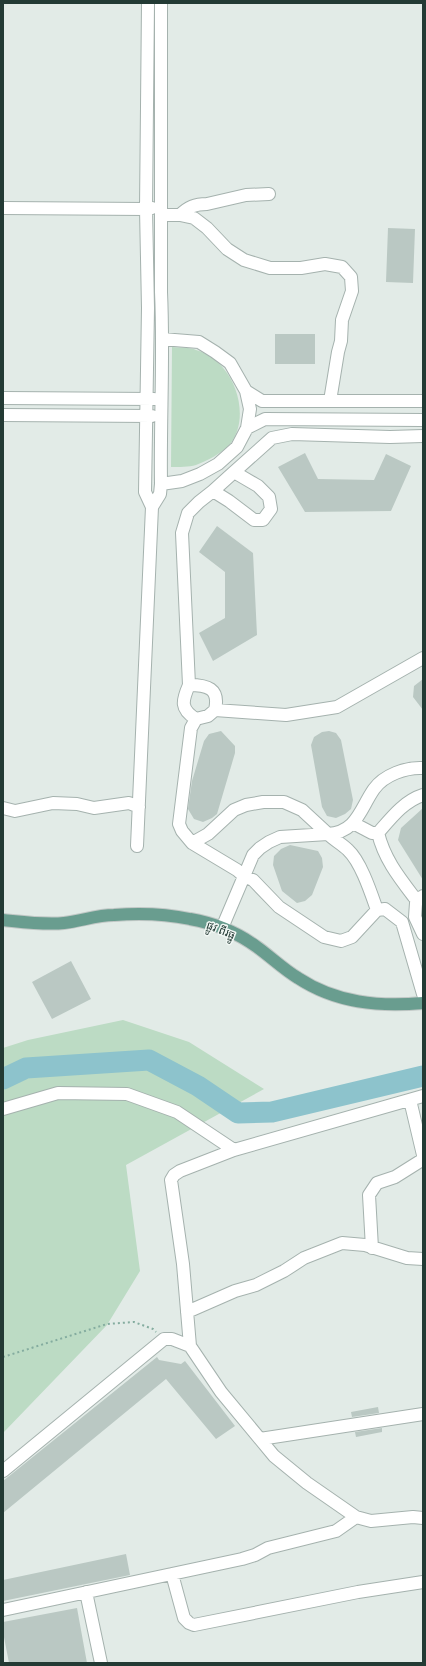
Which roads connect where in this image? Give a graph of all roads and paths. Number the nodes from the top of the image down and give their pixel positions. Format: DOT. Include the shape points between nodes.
graph roads {
  1 [pos="148,3"];
  2 [pos="161,3"];
  3 [pos="161,22"];
  4 [pos="148,23"];
  5 [pos="269,194"];
  6 [pos="3,208"];
  7 [pos="146,209"];
  8 [pos="161,211"];
  9 [pos="180,215"];
  10 [pos="162,339"];
  11 [pos="246,391"];
  12 [pos="3,398"];
  13 [pos="146,399"];
  14 [pos="161,399"];
  15 [pos="330,401"];
  16 [pos="423,401"];
  17 [pos="3,415"];
  18 [pos="145,416"];
  19 [pos="160,416"];
  20 [pos="423,420"];
  21 [pos="247,428"];
  22 [pos="423,436"];
  23 [pos="234,472"];
  24 [pos="161,484"];
  25 [pos="213,491"];
  26 [pos="152,507"];
  27 [pos="423,658"];
  28 [pos="188,686"];
  29 [pos="215,710"];
  30 [pos="196,718"];
  31 [pos="423,768"];
  32 [pos="423,795"];
  33 [pos="139,807"];
  34 [pos="3,808"];
  35 [pos="353,823"];
  36 [pos="378,833"];
  37 [pos="328,834"];
  38 [pos="192,843"];
  39 [pos="138,846"];
  40 [pos="244,877"];
  41 [pos="421,897"];
  42 [pos="377,910"];
  43 [pos="416,917"];
  44 [pos="3,920"];
  45 [pos="402,922"];
  46 [pos="222,928"];
  47 [pos="423,934"];
  48 [pos="423,994"];
  49 [pos="423,1003"];
  50 [pos="423,1096"];
  51 [pos="410,1100"];
  52 [pos="3,1109"];
  53 [pos="234,1150"];
  54 [pos="423,1156"];
  55 [pos="372,1248"];
  56 [pos="423,1258"];
  57 [pos="187,1312"];
  58 [pos="164,1339"];
  59 [pos="190,1346"];
  60 [pos="3,1357"];
  61 [pos="423,1414"];
  62 [pos="260,1439"];
  63 [pos="3,1471"];
  64 [pos="356,1517"];
  65 [pos="423,1518"];
  66 [pos="172,1574"];
  67 [pos="423,1582"];
  68 [pos="86,1592"];
  69 [pos="3,1610"];
  70 [pos="101,1663"];
  1 -- 4 [label="street"];
  2 -- 3 [label="street"];
  3 -- 4 [label="street"];
  3 -- 8 [label="street"];
  4 -- 7 [label="street"];
  5 -- 9 [label="street" via="246,195 200,204 188,208"];
  6 -- 7 [label="street"];
  7 -- 8 [label="street"];
  7 -- 13 [label="street"];
  8 -- 9 [label="street"];
  8 -- 10 [label="street"];
  9 -- 15 [label="street" via="194,218 208,228 226,249 244,260 270,268 301,268 325,264 342,267 351,277 352,291 342,320 341,341"];
  10 -- 11 [label="street" via="199,342 230,363"];
  10 -- 14 [label="street"];
  11 -- 15 [label="street" via="262,401"];
  11 -- 21 [label="street" via="250,410"];
  12 -- 13 [label="street"];
  13 -- 14 [label="street"];
  13 -- 18 [label="street"];
  14 -- 19 [label="street"];
  15 -- 16 [label="street"];
  17 -- 18 [label="street"];
  18 -- 19 [label="street"];
  18 -- 26 [label="street" via="145,492"];
  19 -- 24 [label="street"];
  20 -- 21 [label="street" via="265,419"];
  21 -- 24 [label="street" via="237,447 218,464 182,481"];
  22 -- 23 [label="street" via="292,434 272,438"];
  23 -- 25 [label="street"];
  23 -- 25 [label="street" via="258,486 269,497 271,509 263,520 254,520"];
  24 -- 26 [label="street" via="160,494"];
  25 -- 28 [label="street" via="188,513 182,533"];
  26 -- 33 [label="street"];
  27 -- 29 [label="street" via="337,707 286,716"];
  28 -- 29 [label="street" via="207,686 214,692 217,701"];
  28 -- 30 [label="street" via="184,706 188,714"];
  29 -- 30 [label="street" via="208,716"];
  30 -- 38 [label="street" via="191,728 179,824"];
  31 -- 35 [label="street" via="398,772 384,779 374,788"];
  32 -- 36 [label="street" via="400,808"];
  33 -- 34 [label="street" via="129,803 94,808 53,803 15,811"];
  33 -- 39 [label="street"];
  35 -- 36 [label="street" via="372,833"];
  35 -- 37 [label="street" via="344,831"];
  36 -- 41 [label="street" via="389,864 414,897"];
  37 -- 38 [label="street" via="302,810 284,802 263,802 234,810 208,834"];
  37 -- 40 [label="street" via="280,837 269,842 253,855"];
  37 -- 42 [label="street" via="356,860"];
  38 -- 40 [label="street" via="237,870"];
  40 -- 42 [label="street" via="254,880 279,907 324,937 340,941 352,937"];
  40 -- 46 [label="street"];
  41 -- 43 [label="street" via="416,903"];
  42 -- 45 [label="street" via="385,909"];
  43 -- 45 [label="street"];
  43 -- 47 [label="street"];
  44 -- 46 [label="main road, ផ្លូវ ពីរធ្នូ" via="62,923 114,914 154,915 190,919"];
  45 -- 48 [label="street"];
  46 -- 49 [label="main road, ផ្លូវ ពីរធ្នូ" via="256,946 297,978 331,996 368,1003"];
  50 -- 51 [label="street"];
  51 -- 53 [label="street"];
  51 -- 54 [label="street"];
  52 -- 53 [label="street" via="58,1093 127,1094 178,1112"];
  53 -- 57 [label="street" via="180,1171 171,1180"];
  54 -- 55 [label="street" via="414,1166 395,1177 377,1183 371,1191 369,1195"];
  55 -- 56 [label="street" via="408,1258"];
  55 -- 57 [label="street" via="342,1243 304,1258 256,1285 235,1291"];
  57 -- 59 [label="street"];
  58 -- 59 [label="street" via="172,1339"];
  58 -- 60 [label="path" via="152,1329 134,1322 107,1324"];
  58 -- 63 [label="street"];
  59 -- 62 [label="street" via="221,1392"];
  61 -- 62 [label="street"];
  62 -- 64 [label="street" via="274,1456"];
  64 -- 65 [label="street" via="371,1521"];
  64 -- 66 [label="street" via="336,1531 268,1548 242,1559"];
  66 -- 67 [label="street" via="184,1618 194,1625 358,1592"];
  66 -- 68 [label="street"];
  68 -- 69 [label="street"];
  68 -- 70 [label="street"];
}
